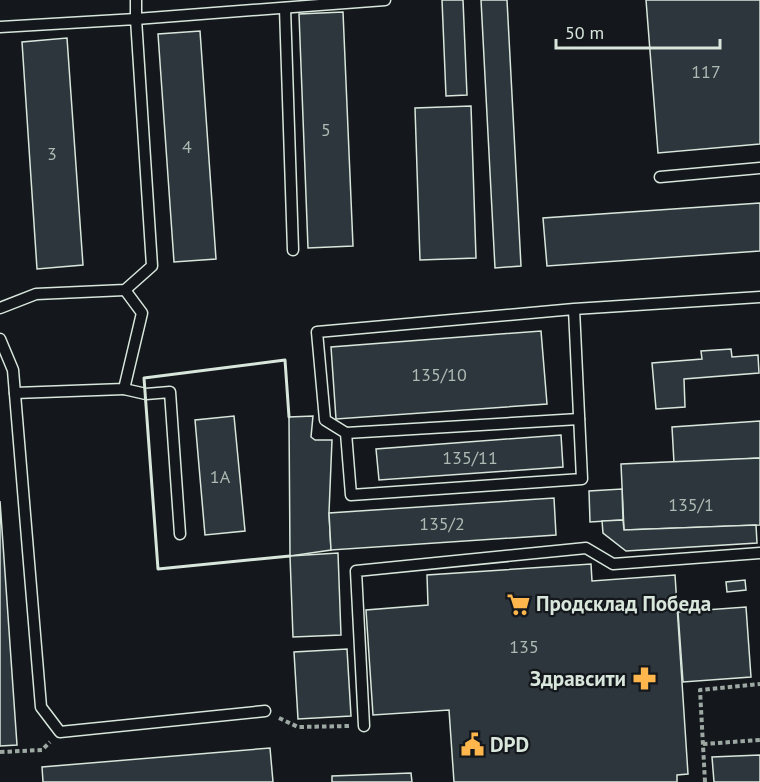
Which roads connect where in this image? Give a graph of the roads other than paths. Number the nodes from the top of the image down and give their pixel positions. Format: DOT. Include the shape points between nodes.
graph roads {
  1 [pos="136,0"];
  2 [pos="385,0"];
  3 [pos="269,4"];
  4 [pos="285,8"];
  5 [pos="136,19"];
  6 [pos="0,27"];
  7 [pos="760,168"];
  8 [pos="660,177"];
  9 [pos="292,250"];
  10 [pos="124,290"];
  11 [pos="760,297"];
  12 [pos="0,308"];
  13 [pos="574,309"];
  14 [pos="0,339"];
  15 [pos="124,388"];
  16 [pos="15,393"];
  17 [pos="579,419"];
  18 [pos="346,433"];
  19 [pos="180,534"];
  20 [pos="760,553"];
  21 [pos="265,711"];
  22 [pos="364,726"];
  1 -- 5 [label="lane"];
  2 -- 4 [label="lane"];
  3 -- 4 [label="lane"];
  3 -- 5 [label="lane"];
  4 -- 9 [label="lane"];
  5 -- 6 [label="lane"];
  5 -- 10 [label="lane" via="152,266"];
  7 -- 8 [label="lane"];
  10 -- 12 [label="lane" via="36,294"];
  10 -- 15 [label="lane" via="142,313"];
  11 -- 13 [label="lane"];
  13 -- 17 [label="lane"];
  13 -- 18 [label="lane" via="317,332 325,420"];
  14 -- 16 [label="lane" via="13,370"];
  15 -- 16 [label="lane"];
  15 -- 19 [label="lane" via="146,394 170,392"];
  16 -- 21 [label="lane" via="41,707 60,732"];
  17 -- 18 [label="lane"];
  17 -- 18 [label="lane" via="582,479 351,495"];
  20 -- 22 [label="lane" via="613,564 586,548 356,571"];
}
